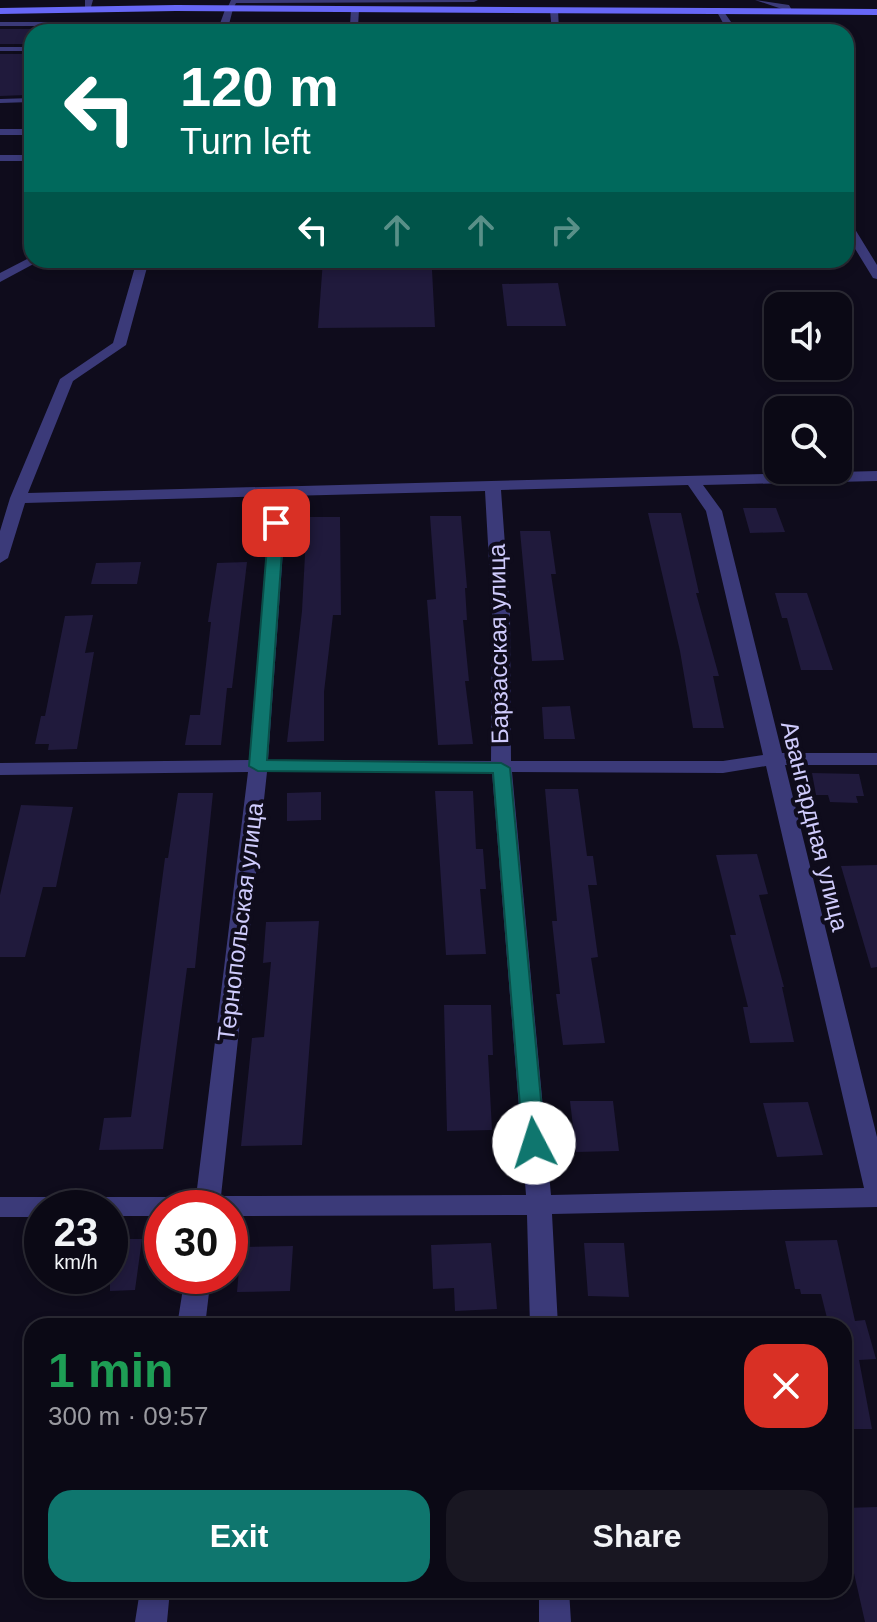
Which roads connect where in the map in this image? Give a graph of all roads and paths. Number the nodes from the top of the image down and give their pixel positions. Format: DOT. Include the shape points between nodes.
graph roads {
  1 [pos="474,0"];
  2 [pos="759,0"];
  3 [pos="88,2"];
  4 [pos="179,4"];
  5 [pos="0,8"];
  6 [pos="229,9"];
  7 [pos="355,10"];
  8 [pos="554,10"];
  9 [pos="722,12"];
  10 [pos="788,12"];
  11 [pos="877,12"];
  12 [pos="0,24"];
  13 [pos="58,24"];
  14 [pos="225,24"];
  15 [pos="354,24"];
  16 [pos="555,24"];
  17 [pos="728,24"];
  18 [pos="0,49"];
  19 [pos="24,49"];
  20 [pos="24,100"];
  21 [pos="0,101"];
  22 [pos="0,132"];
  23 [pos="24,132"];
  24 [pos="0,158"];
  25 [pos="24,158"];
  26 [pos="854,237"];
  27 [pos="24,266"];
  28 [pos="141,268"];
  29 [pos="877,275"];
  30 [pos="0,278"];
  31 [pos="877,476"];
  32 [pos="693,482"];
  33 [pos="493,488"];
  34 [pos="279,493"];
  35 [pos="18,498"];
  36 [pos="0,558"];
  37 [pos="771,759"];
  38 [pos="877,759"];
  39 [pos="258,766"];
  40 [pos="501,768"];
  41 [pos="0,769"];
  42 [pos="877,1188"];
  43 [pos="209,1190"];
  44 [pos="877,1197"];
  45 [pos="539,1205"];
  46 [pos="0,1207"];
  47 [pos="144,1208"];
  48 [pos="248,1208"];
  49 [pos="195,1294"];
  50 [pos="192,1318"];
  51 [pos="544,1318"];
  52 [pos="154,1598"];
  53 [pos="554,1598"];
  54 [pos="151,1622"];
  55 [pos="555,1622"];
  1 -- 6 [label="lane" via="234,1"];
  2 -- 10 [label="street"];
  3 -- 4 [label="street"];
  3 -- 5 [label="street"];
  4 -- 5 [label="street"];
  4 -- 6 [label="street"];
  6 -- 7 [label="street"];
  6 -- 14 [label="street"];
  7 -- 8 [label="street"];
  7 -- 15 [label="lane"];
  8 -- 9 [label="street"];
  8 -- 16 [label="lane"];
  9 -- 10 [label="street"];
  9 -- 17 [label="street"];
  10 -- 11 [label="street"];
  12 -- 13 [label="lane"];
  18 -- 19 [label="lane"];
  20 -- 21 [label="lane"];
  22 -- 23 [label="lane"];
  24 -- 25 [label="street"];
  26 -- 29 [label="street"];
  27 -- 30 [label="street"];
  28 -- 35 [label="street" via="119,345 67,379"];
  31 -- 32 [label="street"];
  32 -- 33 [label="street"];
  32 -- 37 [label="street, Авангардная улица" via="714,511"];
  33 -- 34 [label="street"];
  33 -- 40 [label="street, Барзасская улица" via="501,614"];
  34 -- 35 [label="street"];
  34 -- 39 [label="street, Тернопольская улица"];
  35 -- 36 [label="street"];
  37 -- 38 [label="street"];
  37 -- 40 [label="street" via="723,767"];
  37 -- 42 [label="street, Авангардная улица"];
  39 -- 40 [label="street"];
  39 -- 41 [label="street"];
  39 -- 43 [label="street, Тернопольская улица"];
  40 -- 45 [label="street, Барзасская улица"];
  44 -- 45 [label="street"];
  45 -- 48 [label="street"];
  45 -- 51 [label="street, Барзасская улица"];
  46 -- 47 [label="street"];
  49 -- 50 [label="street"];
  52 -- 54 [label="street"];
  53 -- 55 [label="street"];
}
